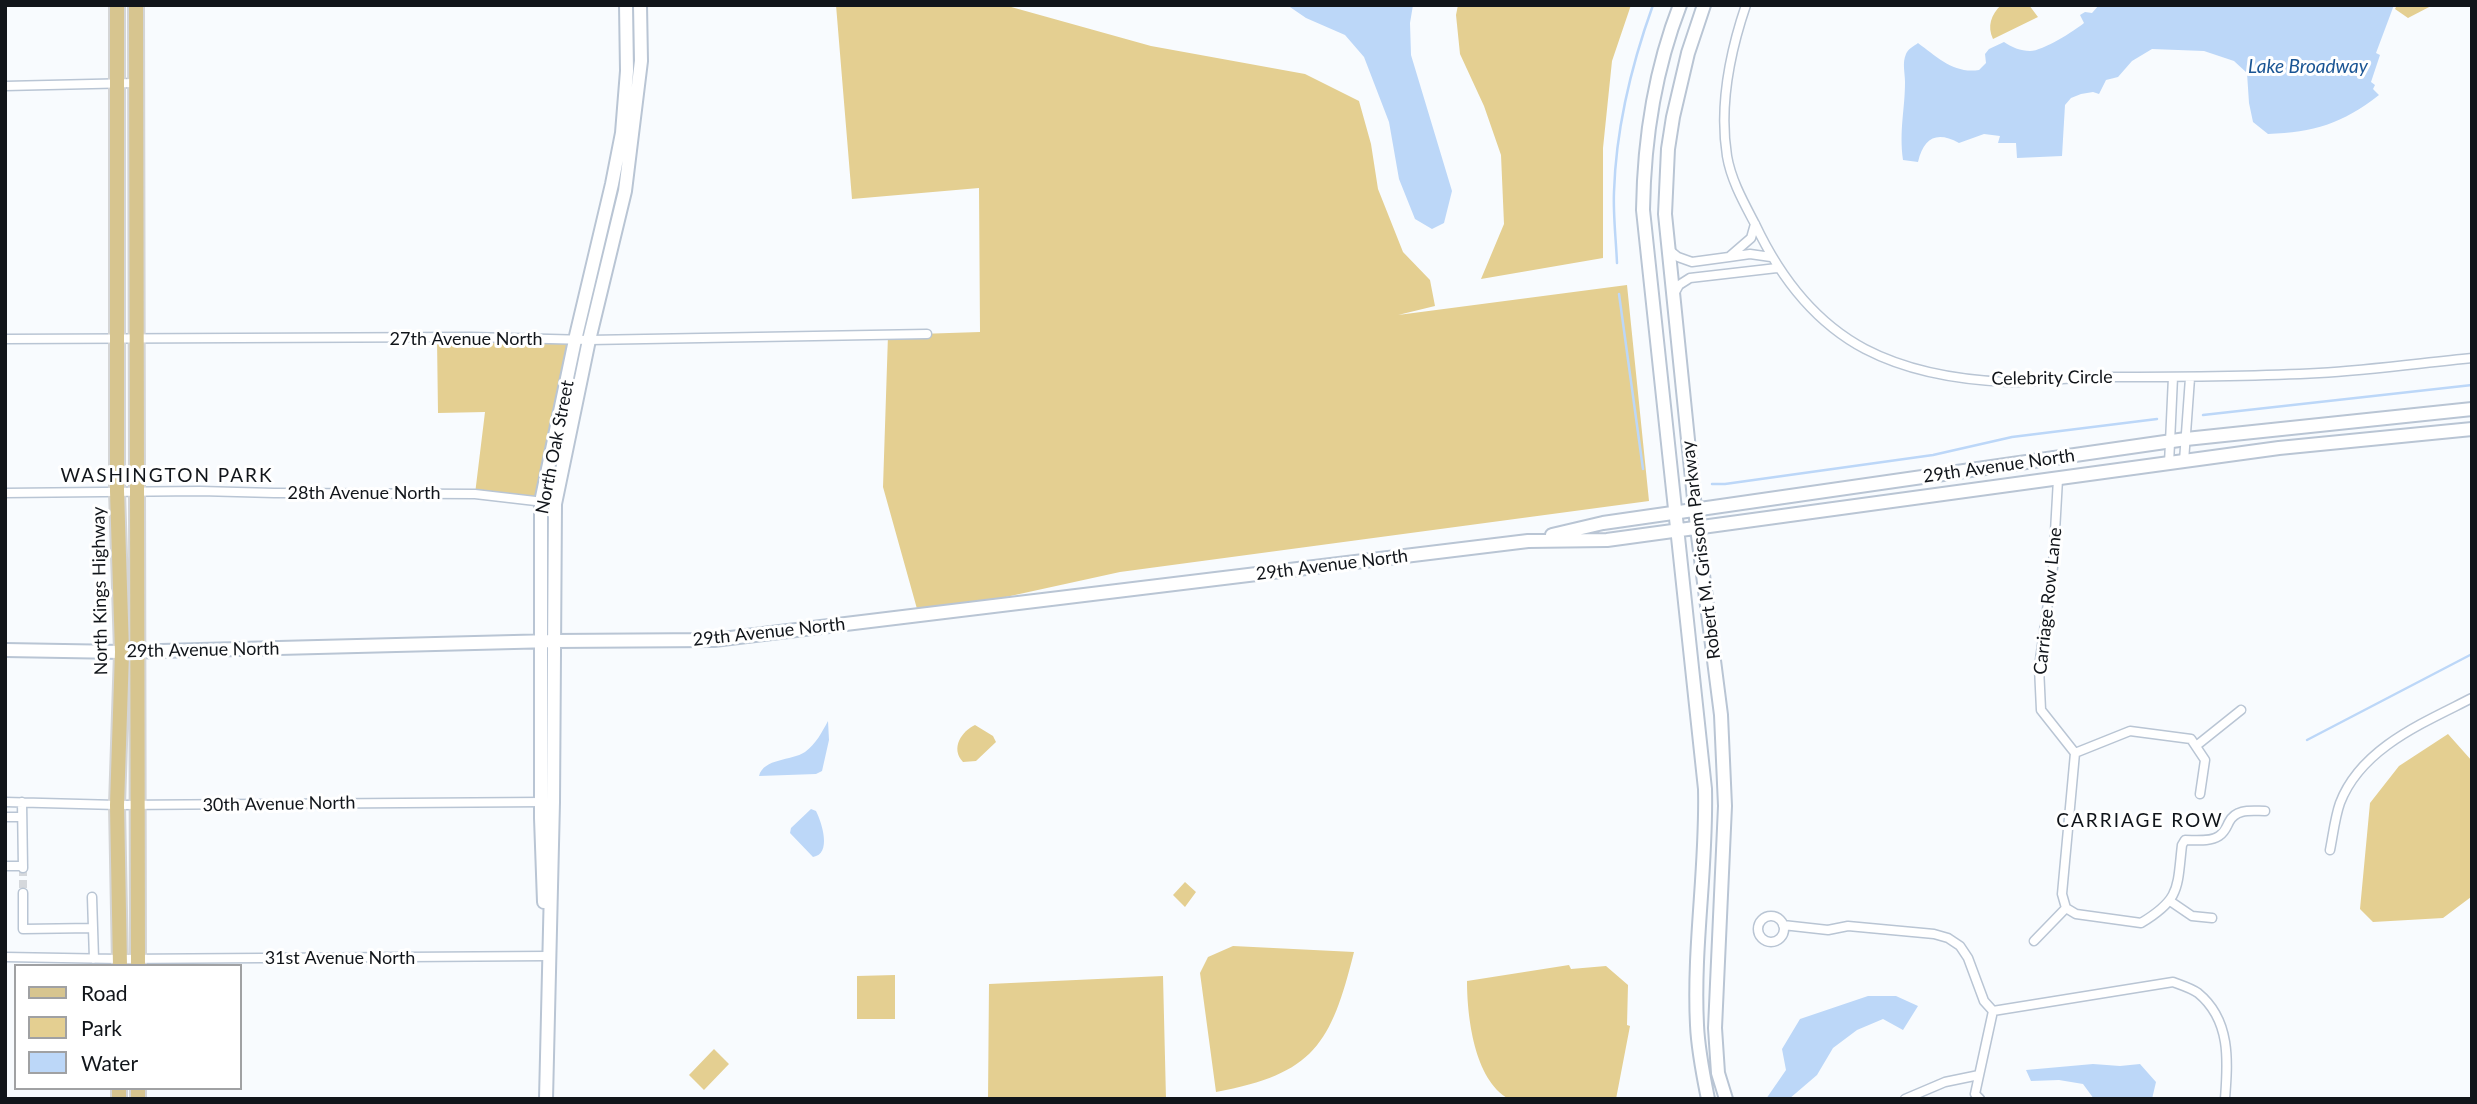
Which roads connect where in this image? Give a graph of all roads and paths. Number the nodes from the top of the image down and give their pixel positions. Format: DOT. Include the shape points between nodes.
graph roads {
  1 [pos="117,5"];
  2 [pos="136,5"];
  3 [pos="626,5"];
  4 [pos="640,5"];
  5 [pos="1680,5"];
  6 [pos="1704,5"];
  7 [pos="1746,5"];
  8 [pos="135,83"];
  9 [pos="117,85"];
  10 [pos="5,86"];
  11 [pos="1755,224"];
  12 [pos="1667,248"];
  13 [pos="1729,257"];
  14 [pos="1771,257"];
  15 [pos="1777,268"];
  16 [pos="1672,296"];
  17 [pos="927,334"];
  18 [pos="5,339"];
  19 [pos="118,340"];
  20 [pos="137,340"];
  21 [pos="575,340"];
  22 [pos="589,340"];
  23 [pos="2472,358"];
  24 [pos="2173,377"];
  25 [pos="2190,378"];
  26 [pos="2472,409"];
  27 [pos="2472,429"];
  28 [pos="2186,439"];
  29 [pos="2170,441"];
  30 [pos="2184,461"];
  31 [pos="2169,464"];
  32 [pos="2058,479"];
  33 [pos="117,491"];
  34 [pos="137,492"];
  35 [pos="5,493"];
  36 [pos="541,502"];
  37 [pos="555,504"];
  38 [pos="1696,510"];
  39 [pos="1676,513"];
  40 [pos="1697,528"];
  41 [pos="1678,530"];
  42 [pos="1528,541"];
  43 [pos="547,642"];
  44 [pos="5,650"];
  45 [pos="130,651"];
  46 [pos="2472,698"];
  47 [pos="2241,710"];
  48 [pos="2196,746"];
  49 [pos="2076,753"];
  50 [pos="2200,794"];
  51 [pos="5,802"];
  52 [pos="22,802"];
  53 [pos="547,802"];
  54 [pos="117,805"];
  55 [pos="138,805"];
  56 [pos="2265,811"];
  57 [pos="5,817"];
  58 [pos="22,817"];
  59 [pos="2330,850"];
  60 [pos="5,866"];
  61 [pos="23,893"];
  62 [pos="92,897"];
  63 [pos="2170,901"];
  64 [pos="2066,908"];
  65 [pos="2212,918"];
  66 [pos="1783,925"];
  67 [pos="93,928"];
  68 [pos="2034,941"];
  69 [pos="548,956"];
  70 [pos="5,957"];
  71 [pos="94,959"];
  72 [pos="120,962"];
  73 [pos="138,962"];
  74 [pos="1993,1011"];
  75 [pos="1979,1075"];
  76 [pos="1975,1097"];
  77 [pos="546,1099"];
  78 [pos="1708,1099"];
  79 [pos="1726,1099"];
  80 [pos="1905,1099"];
  81 [pos="2225,1099"];
  1 -- 9 [label="main road, North Kings Highway"];
  2 -- 8 [label="main road, North Kings Highway"];
  3 -- 21 [label="main road, North Oak Street" via="622,133"];
  4 -- 22 [label="main road, North Oak Street" via="641,61 625,191"];
  5 -- 39 [label="main road, Robert M. Grissom Parkway" via="1652,100 1643,210"];
  6 -- 12 [label="main road, Robert M. Grissom Parkway" via="1688,52 1670,138 1665,185"];
  7 -- 11 [label="street, Celebrity Circle" via="1731,59 1725,133 1734,181"];
  8 -- 9 [label="street"];
  8 -- 20 [label="main road, North Kings Highway"];
  9 -- 10 [label="street"];
  9 -- 19 [label="main road, North Kings Highway"];
  11 -- 13 [label="street" via="1751,238"];
  11 -- 14 [label="street, Celebrity Circle"];
  12 -- 13 [label="street" via="1692,262"];
  12 -- 16 [label="main road, Robert M. Grissom Parkway"];
  13 -- 14 [label="street"];
  14 -- 15 [label="street, Celebrity Circle"];
  15 -- 16 [label="street" via="1690,278"];
  15 -- 24 [label="street, Celebrity Circle" via="1830,325 1863,348 1909,368 2009,382"];
  16 -- 38 [label="main road, Robert M. Grissom Parkway"];
  17 -- 22 [label="street, 27th Avenue North"];
  18 -- 19 [label="street, 27th Avenue North"];
  19 -- 20 [label="street, 27th Avenue North"];
  19 -- 33 [label="main road, North Kings Highway"];
  20 -- 21 [label="street, 27th Avenue North"];
  20 -- 34 [label="main road, North Kings Highway"];
  21 -- 22 [label="street, 27th Avenue North"];
  21 -- 36 [label="main road, North Oak Street"];
  22 -- 37 [label="main road, North Oak Street"];
  23 -- 25 [label="street, Celebrity Circle" via="2320,373"];
  24 -- 25 [label="street, Celebrity Circle"];
  24 -- 29 [label="street"];
  25 -- 28 [label="street"];
  26 -- 28 [label="main road, 29th Avenue North"];
  27 -- 30 [label="main road, 29th Avenue North"];
  28 -- 29 [label="main road, 29th Avenue North"];
  28 -- 30 [label="street"];
  29 -- 31 [label="street"];
  29 -- 38 [label="main road, 29th Avenue North"];
  30 -- 31 [label="main road, 29th Avenue North"];
  31 -- 32 [label="main road, 29th Avenue North"];
  32 -- 40 [label="main road, 29th Avenue North"];
  32 -- 49 [label="street, Carriage Row Lane" via="2053,567 2039,667 2040,699 2041,710"];
  33 -- 34 [label="street, 28th Avenue North"];
  33 -- 35 [label="street, 28th Avenue North"];
  33 -- 45 [label="main road, North Kings Highway"];
  34 -- 36 [label="street, 28th Avenue North" via="475,494"];
  34 -- 45 [label="main road, North Kings Highway"];
  36 -- 37 [label="street, 28th Avenue North"];
  36 -- 43 [label="main road, North Oak Street"];
  37 -- 43 [label="main road, North Oak Street"];
  38 -- 39 [label="main road, 29th Avenue North"];
  38 -- 40 [label="main road, Robert M. Grissom Parkway"];
  39 -- 41 [label="main road, Robert M. Grissom Parkway"];
  39 -- 42 [label="main road, 29th Avenue North" via="1603,523"];
  40 -- 41 [label="main road, 29th Avenue North"];
  40 -- 79 [label="main road, Robert M. Grissom Parkway" via="1721,715 1725,806 1715,1028 1718,1073"];
  41 -- 42 [label="main road, 29th Avenue North" via="1607,540"];
  41 -- 78 [label="main road, Robert M. Grissom Parkway" via="1705,789 1697,1024"];
  42 -- 43 [label="main road, 29th Avenue North" via="747,637"];
  43 -- 45 [label="main road, 29th Avenue North"];
  43 -- 53 [label="main road, North Oak Street"];
  44 -- 45 [label="main road, 29th Avenue North"];
  45 -- 54 [label="main road, North Kings Highway"];
  45 -- 55 [label="main road, North Kings Highway"];
  46 -- 59 [label="street" via="2380,749 2359,769 2340,802"];
  47 -- 48 [label="street"];
  48 -- 49 [label="street" via="2191,739 2130,731"];
  48 -- 50 [label="street" via="2205,760"];
  49 -- 64 [label="street" via="2062,894"];
  51 -- 52 [label="street, 30th Avenue North"];
  52 -- 54 [label="street, 30th Avenue North"];
  52 -- 58 [label="street"];
  53 -- 55 [label="street, 30th Avenue North"];
  53 -- 69 [label="main road, North Oak Street"];
  54 -- 55 [label="street, 30th Avenue North"];
  54 -- 72 [label="main road, North Kings Highway"];
  55 -- 73 [label="main road, North Kings Highway"];
  56 -- 63 [label="street" via="2241,811 2219,836 2185,841 2177,888"];
  57 -- 58 [label="street"];
  58 -- 60 [label="street" via="23,867"];
  61 -- 67 [label="street" via="23,929"];
  62 -- 67 [label="street"];
  63 -- 64 [label="street" via="2141,923 2076,914"];
  63 -- 65 [label="street" via="2192,916"];
  64 -- 68 [label="street"];
  66 -- 74 [label="street" via="1828,930 1849,926 1948,938 1968,958 1984,1001"];
  67 -- 71 [label="street"];
  69 -- 73 [label="street, 31st Avenue North"];
  69 -- 77 [label="main road, North Oak Street"];
  70 -- 71 [label="street, 31st Avenue North"];
  71 -- 72 [label="street, 31st Avenue North"];
  72 -- 73 [label="street, 31st Avenue North"];
  74 -- 75 [label="street"];
  74 -- 81 [label="street" via="2173,982 2197,993 2224,1032 2228,1060"];
  75 -- 76 [label="street"];
  75 -- 80 [label="street" via="1945,1082"];
}
